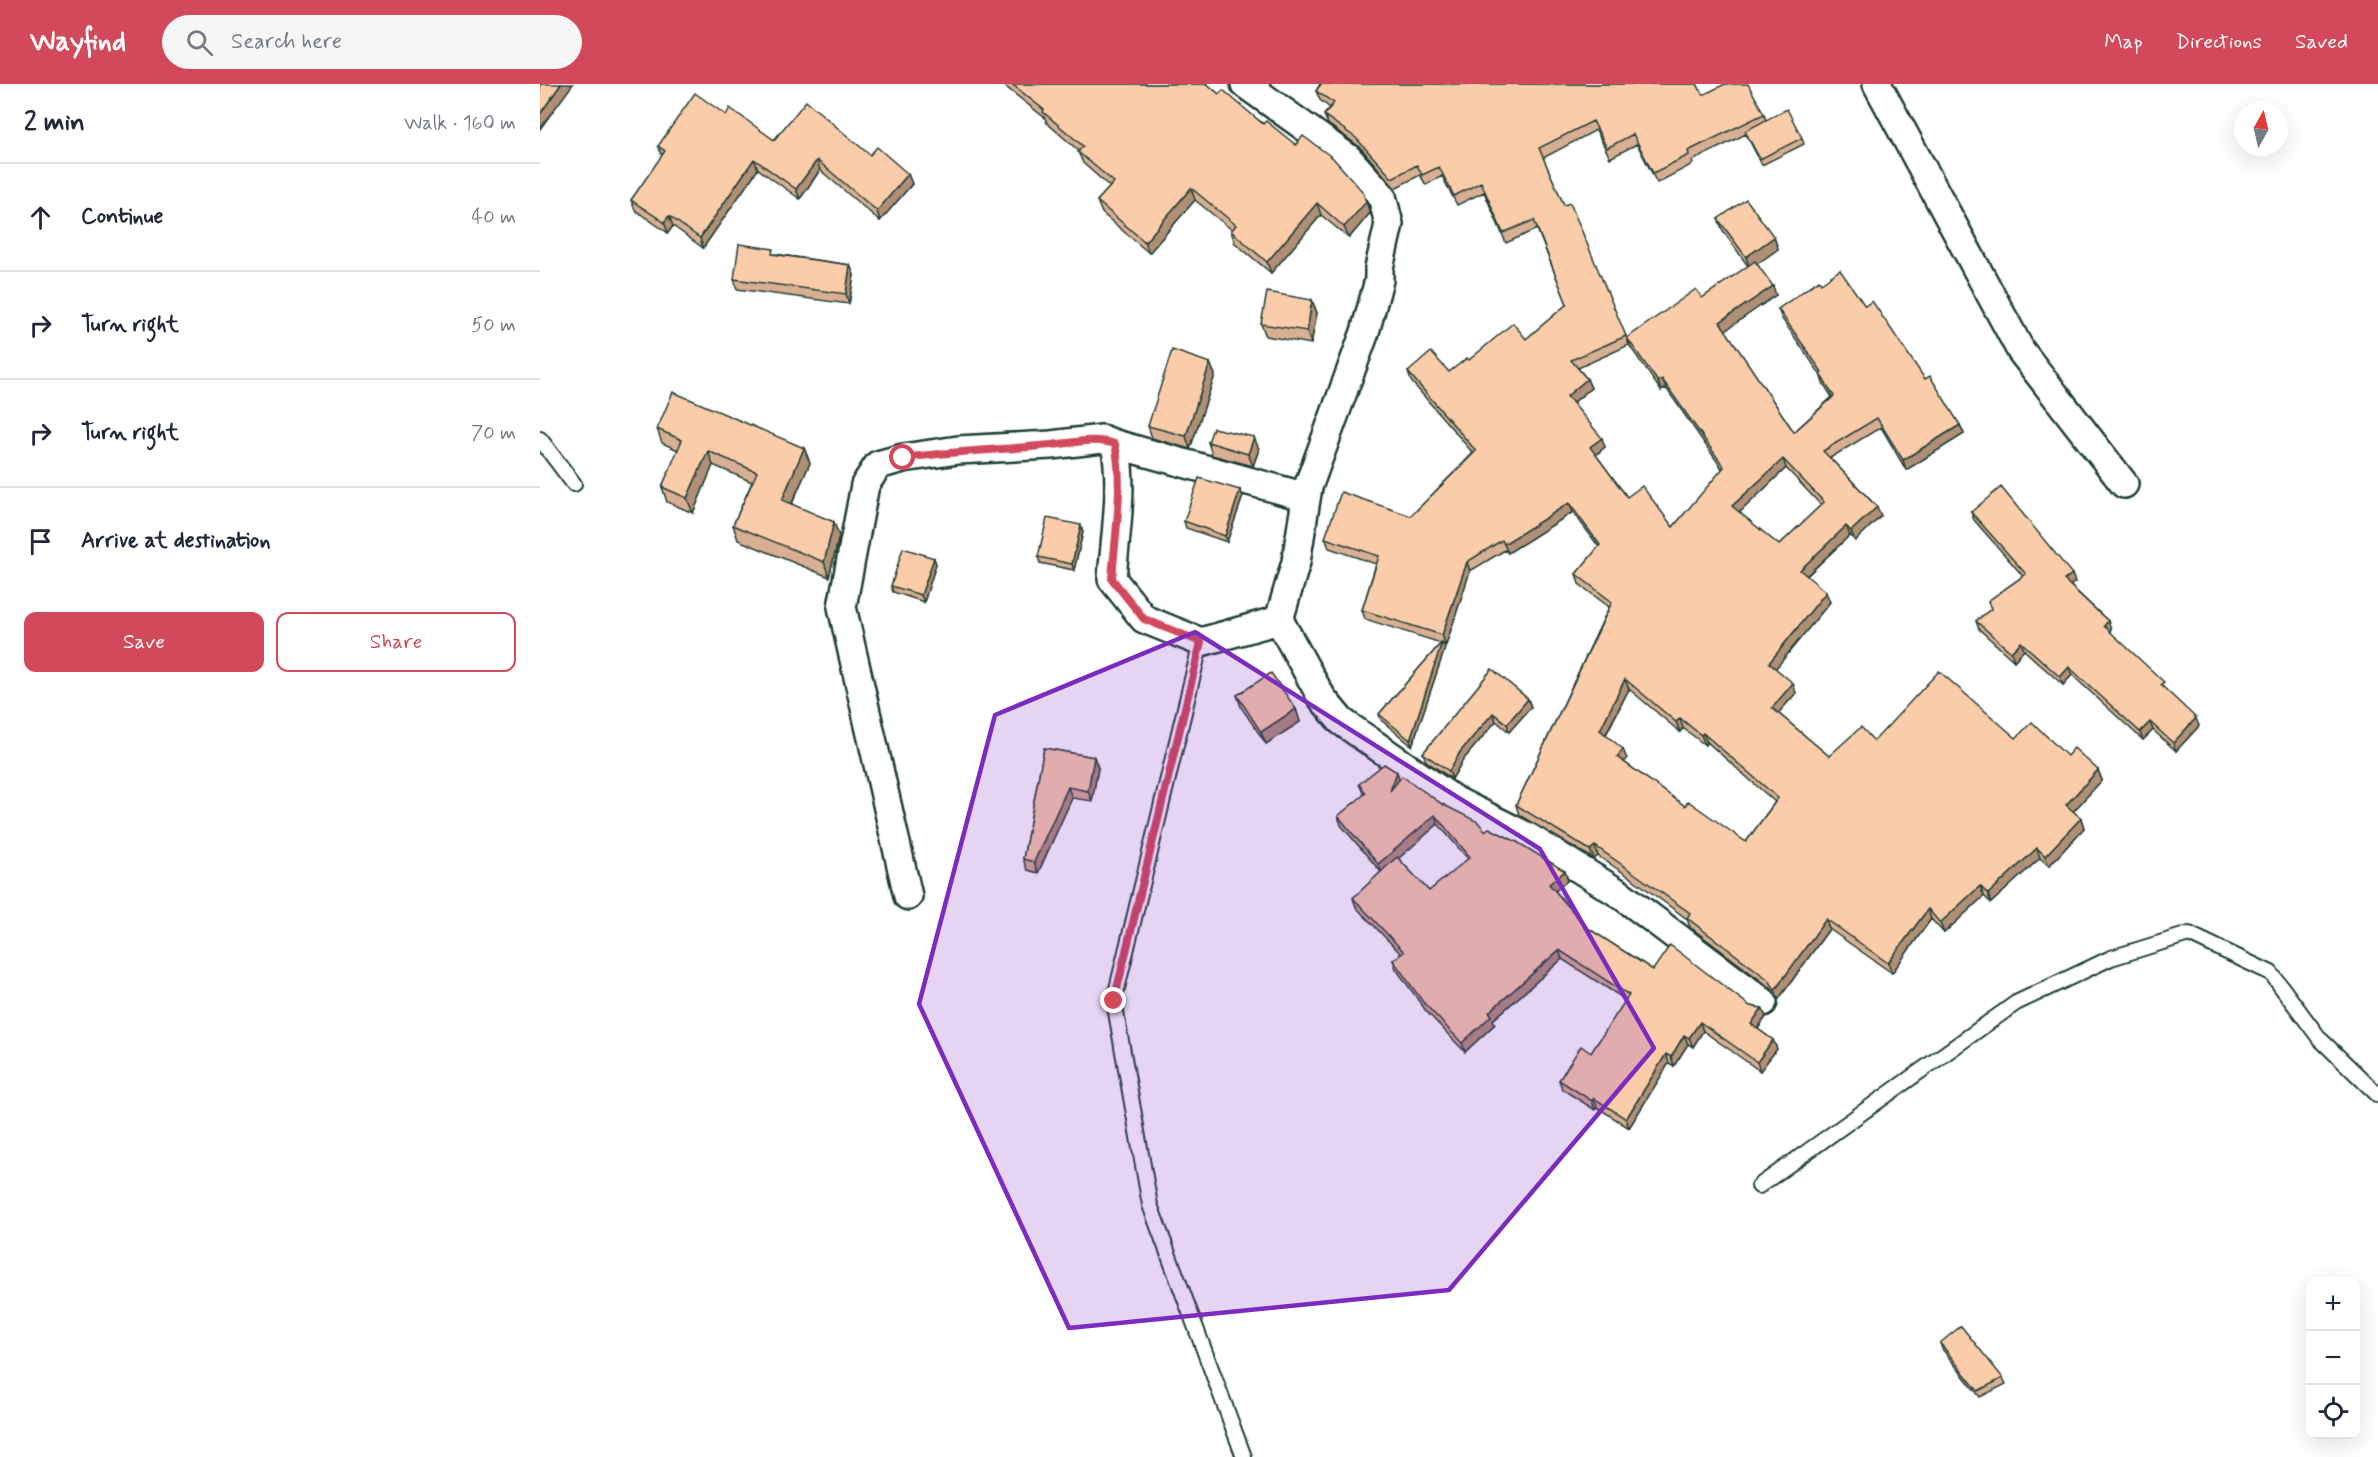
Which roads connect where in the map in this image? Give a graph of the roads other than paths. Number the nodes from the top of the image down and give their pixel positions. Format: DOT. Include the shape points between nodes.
graph roads {
  1 [pos="1245,84"];
  2 [pos="1877,84"];
  3 [pos="540,439"];
  4 [pos="1115,444"];
  5 [pos="2124,483"];
  6 [pos="574,484"];
  7 [pos="1306,497"];
  8 [pos="1279,620"];
  9 [pos="1201,642"];
  10 [pos="908,896"];
  11 [pos="1763,1002"];
  12 [pos="2378,1095"];
  13 [pos="1759,1186"];
  14 [pos="1244,1457"];
  1 -- 7 [label="street" via="1348,158 1382,196 1389,224 1365,332"];
  2 -- 5 [label="street" via="2022,351"];
  3 -- 6 [label="lane"];
  4 -- 7 [label="street"];
  4 -- 9 [label="street" via="1118,495 1112,579 1144,619"];
  4 -- 10 [label="street" via="1102,439 903,458 878,465 865,485 842,607"];
  7 -- 8 [label="street" via="1296,562"];
  8 -- 9 [label="street"];
  8 -- 11 [label="street" via="1323,698 1341,721 1454,800 1528,837 1620,894"];
  9 -- 14 [label="lane" via="1114,1001 1150,1205"];
  12 -- 13 [label="lane" via="2320,1039 2271,973 2189,934 2111,958 2016,1003"];
}
